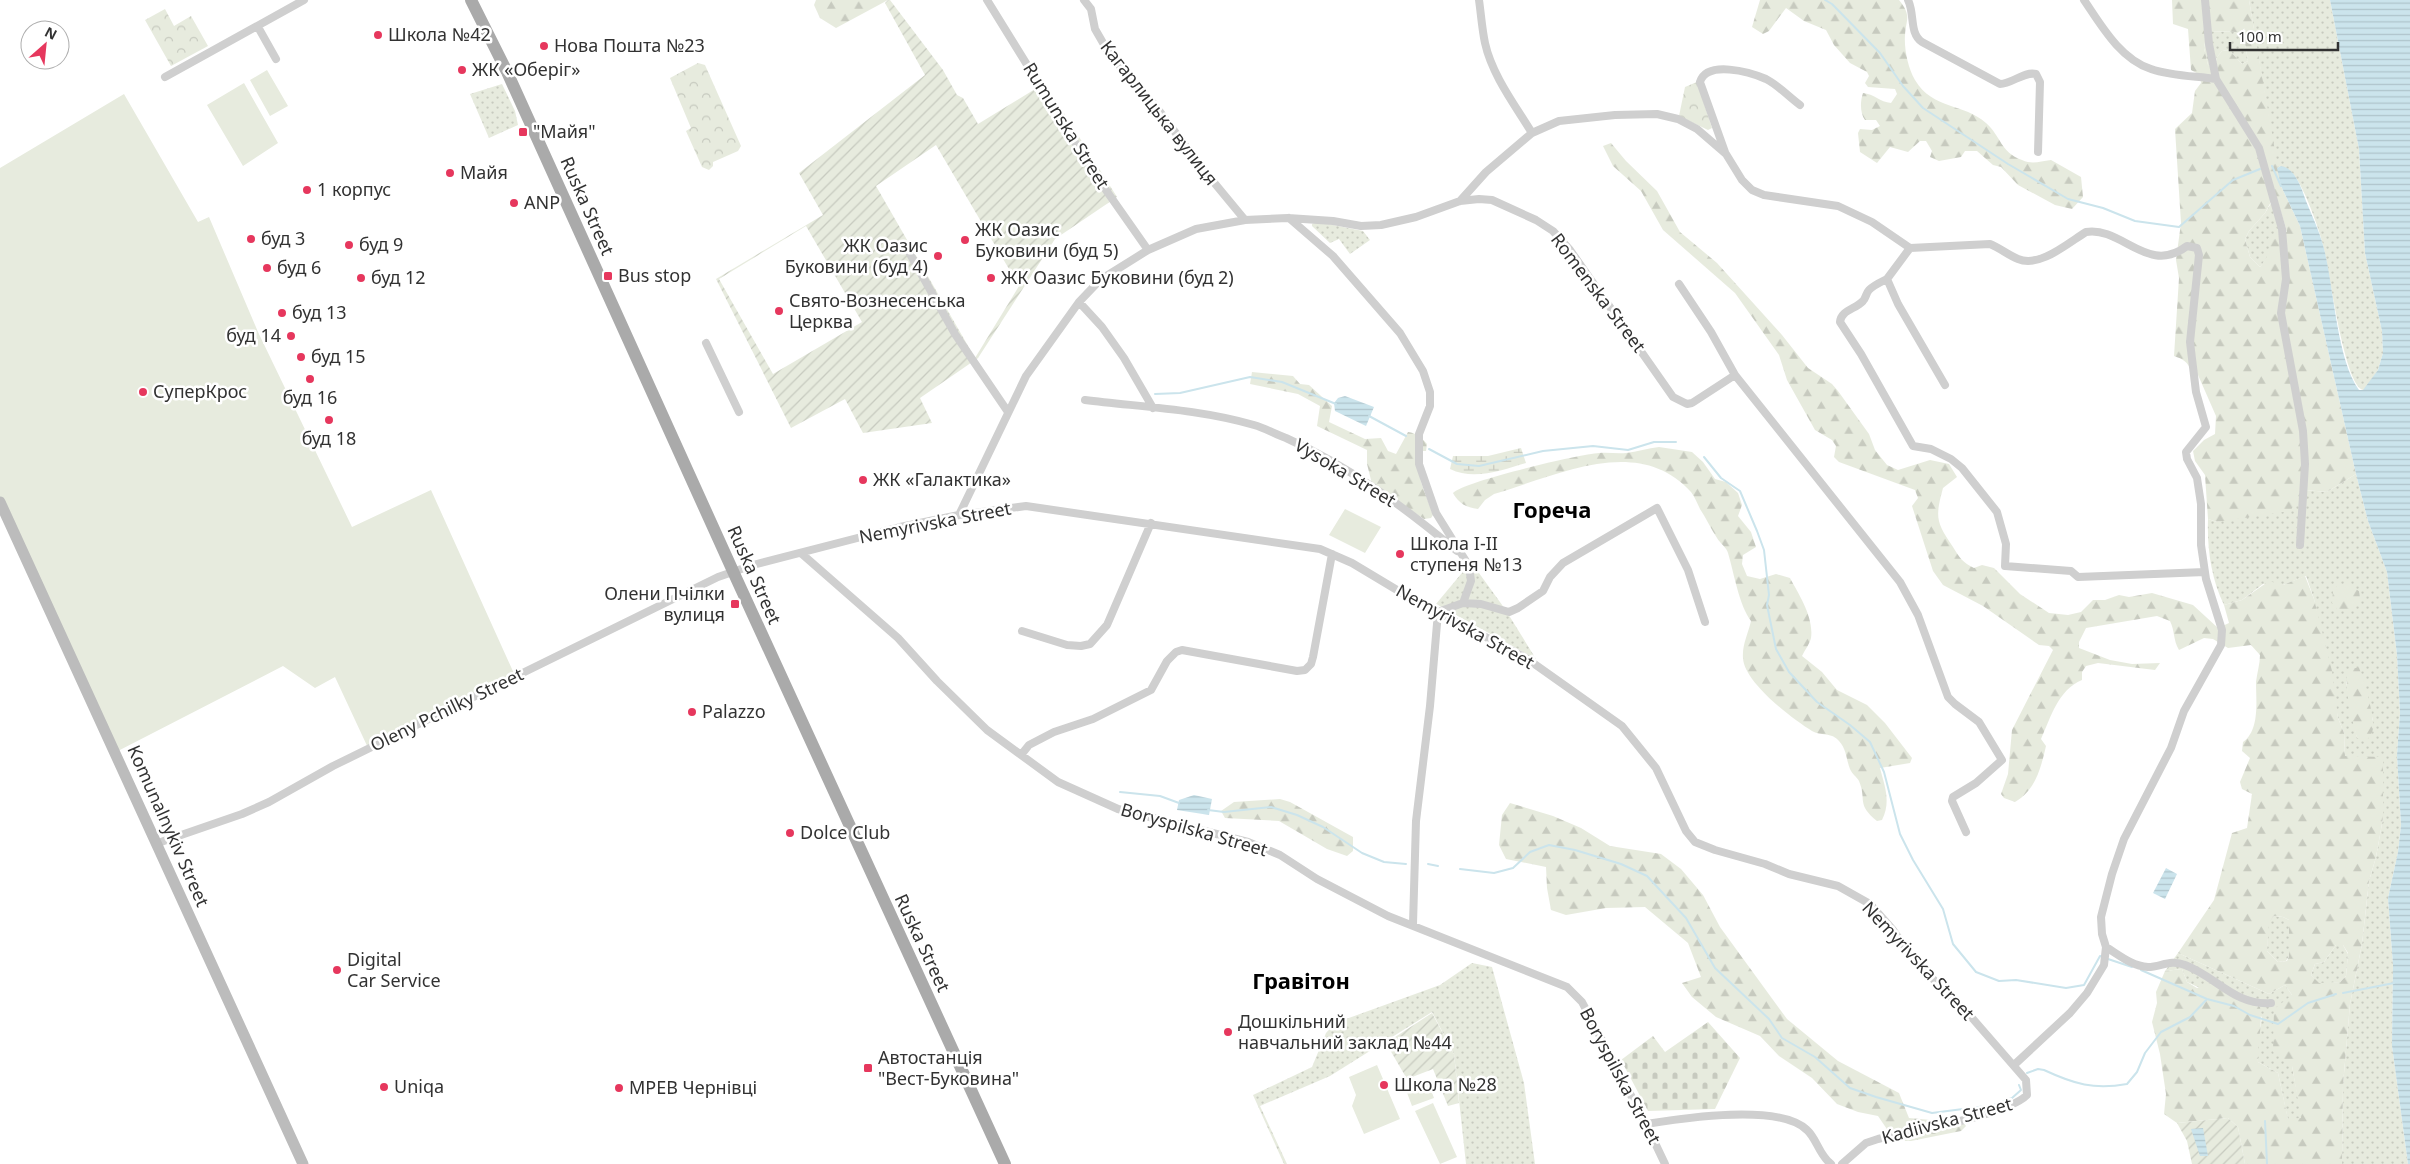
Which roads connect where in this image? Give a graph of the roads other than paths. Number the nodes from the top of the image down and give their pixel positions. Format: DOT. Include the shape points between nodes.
graph roads {
  1 [pos="304,0"];
  2 [pos="471,0"];
  3 [pos="986,0"];
  4 [pos="1084,0"];
  5 [pos="1479,0"];
  6 [pos="1908,0"];
  7 [pos="2084,0"];
  8 [pos="2205,0"];
  9 [pos="258,26"];
  10 [pos="276,59"];
  11 [pos="165,77"];
  12 [pos="2216,79"];
  13 [pos="1800,106"];
  14 [pos="1532,132"];
  15 [pos="2038,152"];
  16 [pos="1726,154"];
  17 [pos="1460,201"];
  18 [pos="1288,218"];
  19 [pos="1245,220"];
  20 [pos="1910,248"];
  21 [pos="1148,250"];
  22 [pos="910,254"];
  23 [pos="1886,279"];
  24 [pos="1679,284"];
  25 [pos="1079,302"];
  26 [pos="706,343"];
  27 [pos="1735,375"];
  28 [pos="1945,385"];
  29 [pos="1085,400"];
  30 [pos="1153,408"];
  31 [pos="739,412"];
  32 [pos="1008,412"];
  33 [pos="0,502"];
  34 [pos="959,515"];
  35 [pos="1151,523"];
  36 [pos="2300,545"];
  37 [pos="802,554"];
  38 [pos="1332,554"];
  39 [pos="1464,557"];
  40 [pos="733,570"];
  41 [pos="2205,572"];
  42 [pos="1463,603"];
  43 [pos="1438,612"];
  44 [pos="1705,622"];
  45 [pos="1022,631"];
  46 [pos="1021,755"];
  47 [pos="1966,832"];
  48 [pos="158,843"];
  49 [pos="1413,924"];
  50 [pos="2106,949"];
  51 [pos="2271,1003"];
  52 [pos="2014,1065"];
  53 [pos="2028,1095"];
  54 [pos="1646,1124"];
  55 [pos="303,1164"];
  56 [pos="1005,1164"];
  57 [pos="1665,1164"];
  58 [pos="1831,1164"];
  59 [pos="1842,1164"];
  1 -- 9 [label="street"];
  2 -- 40 [label="main road, Ruska Street" via="508,74"];
  3 -- 21 [label="street, Rumunska Street" via="1094,173"];
  4 -- 19 [label="street, Кагарлицька вулиця" via="1110,55 1154,104"];
  5 -- 14 [label="street" via="1485,44 1491,59 1503,86"];
  6 -- 15 [label="street" via="1913,13 1914,33 1922,42 2000,84 2031,73 2039,78"];
  7 -- 12 [label="street" via="2110,37 2128,55 2149,68"];
  8 -- 12 [label="street"];
  9 -- 10 [label="street"];
  9 -- 11 [label="street"];
  12 -- 36 [label="street" via="2259,148 2282,229 2286,279 2282,314 2306,464"];
  13 -- 16 [label="street" via="1768,80 1747,72 1714,69 1700,82"];
  14 -- 16 [label="street" via="1559,121 1656,114 1678,119 1697,129"];
  14 -- 17 [label="street" via="1486,172"];
  16 -- 20 [label="street" via="1752,190 1764,195 1838,206 1872,222"];
  17 -- 18 [label="street, Romenska Street" via="1381,225"];
  17 -- 27 [label="street, Romenska Street" via="1492,200 1553,231 1570,250 1673,397 1692,403"];
  18 -- 19 [label="street, Romenska Street"];
  18 -- 39 [label="street" via="1333,256 1400,334 1423,370 1430,392 1430,406 1419,434 1419,464 1436,513"];
  19 -- 21 [label="street, Romenska Street" via="1196,229"];
  20 -- 23 [label="street"];
  20 -- 41 [label="street" via="1990,244 2018,259 2038,260 2092,231 2102,232 2158,256 2170,256 2187,246 2197,248 2199,256 2190,342 2196,392 2206,427 2186,452 2198,478"];
  21 -- 25 [label="street, Romenska Street" via="1100,280"];
  22 -- 32 [label="street" via="955,334"];
  23 -- 28 [label="street"];
  23 -- 41 [label="street" via="1874,285 1864,300 1844,313 1840,322 1913,446 1931,449 1951,459 1997,512 2006,544 2005,566 2071,571 2078,577"];
  24 -- 27 [label="street"];
  25 -- 30 [label="street" via="1124,358"];
  25 -- 32 [label="street, Romenska Street" via="1026,376"];
  26 -- 31 [label="street"];
  27 -- 47 [label="street" via="1900,582 1918,615 1948,696 1979,722 2002,760 1976,783 1953,797"];
  29 -- 30 [label="street, Vysoka Street"];
  30 -- 39 [label="street, Vysoka Street" via="1203,412 1256,425 1317,452 1412,513"];
  32 -- 34 [label="street, Romenska Street"];
  33 -- 48 [label="street, Komunalnykiv Street"];
  34 -- 35 [label="street, Nemyrivska Street" via="1026,506"];
  34 -- 37 [label="street, Nemyrivska Street" via="900,527"];
  35 -- 38 [label="street, Nemyrivska Street" via="1320,549"];
  35 -- 45 [label="street" via="1108,625 1090,644 1067,645"];
  37 -- 40 [label="street, Nemyrivska Street"];
  37 -- 46 [label="street, Boryspilska Street" via="898,638 987,730"];
  38 -- 43 [label="street, Nemyrivska Street"];
  38 -- 46 [label="street" via="1313,657 1305,670 1182,650 1166,661 1151,690 1093,719 1054,732 1029,745"];
  39 -- 42 [label="street" via="1471,581"];
  40 -- 48 [label="street, Oleny Pchilky Street" via="333,766 270,802"];
  40 -- 56 [label="main road, Ruska Street"];
  41 -- 50 [label="street" via="2222,630 2221,645 2184,711 2171,748 2124,838 2101,917"];
  42 -- 43 [label="street"];
  42 -- 44 [label="street" via="1509,612 1518,608 1543,591 1563,563 1657,508 1688,570"];
  43 -- 49 [label="street" via="1416,821"];
  43 -- 52 [label="street, Nemyrivska Street" via="1526,658 1622,726 1656,768 1686,831 1696,842 1789,874 1838,886 1870,904 1914,960"];
  46 -- 49 [label="street, Boryspilska Street" via="1058,782 1118,809 1248,842 1280,855 1316,879 1388,916"];
  48 -- 55 [label="street, Komunalnykiv Street"];
  49 -- 54 [label="street, Boryspilska Street" via="1567,987 1582,1002"];
  50 -- 51 [label="street" via="2149,967 2166,962 2184,964 2208,976 2235,996 2256,1004"];
  50 -- 52 [label="street" via="2104,965 2087,993"];
  52 -- 53 [label="street, Nemyrivska Street" via="2026,1080"];
  53 -- 59 [label="street, Kadiivska Street" via="1998,1111 1872,1141"];
  54 -- 57 [label="street, Boryspilska Street"];
  54 -- 58 [label="street" via="1754,1114 1793,1122 1808,1130"];
}
